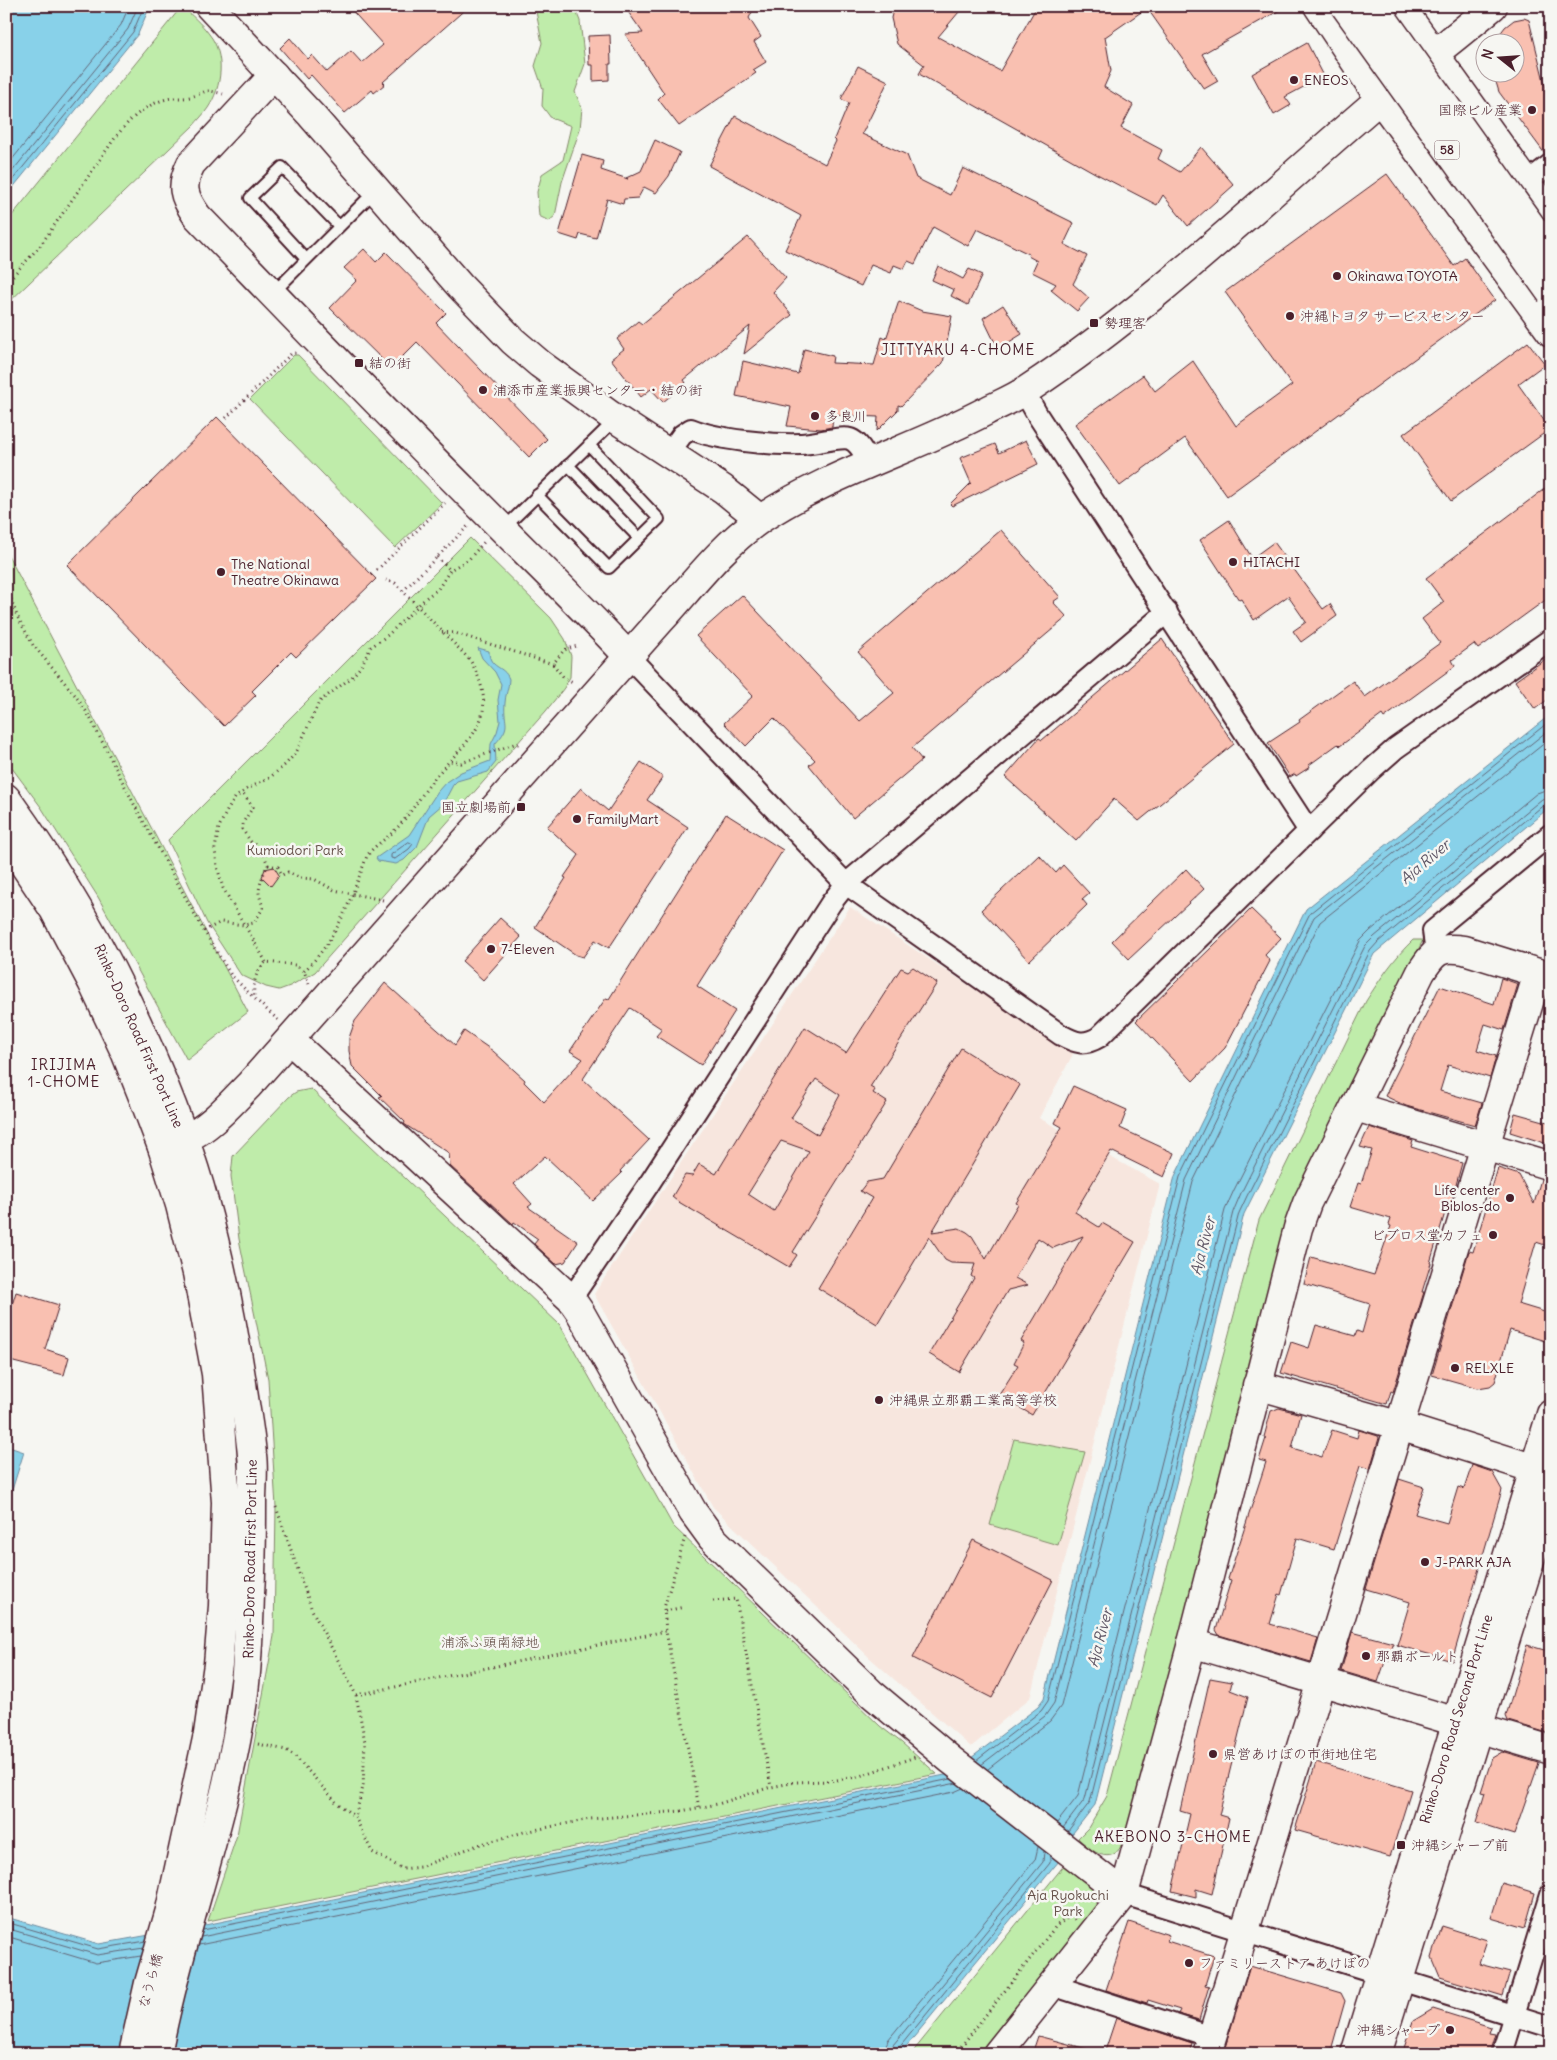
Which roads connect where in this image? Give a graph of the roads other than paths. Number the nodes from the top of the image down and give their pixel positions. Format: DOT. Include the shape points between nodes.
graph roads {
  1 [pos="209,6"];
  2 [pos="1318,6"];
  3 [pos="1345,6"];
  4 [pos="1374,6"];
  5 [pos="1400,6"];
  6 [pos="1493,6"];
  7 [pos="1434,56"];
  8 [pos="274,75"];
  9 [pos="1380,99"];
  10 [pos="1551,164"];
  11 [pos="1526,183"];
  12 [pos="376,190"];
  13 [pos="1551,217"];
  14 [pos="339,226"];
  15 [pos="1551,254"];
  16 [pos="306,259"];
  17 [pos="272,293"];
  18 [pos="1551,293"];
  19 [pos="1551,332"];
  20 [pos="1024,392"];
  21 [pos="616,419"];
  22 [pos="589,445"];
  23 [pos="670,453"];
  24 [pos="870,462"];
  25 [pos="568,465"];
  26 [pos="537,495"];
  27 [pos="760,520"];
  28 [pos="494,534"];
  29 [pos="639,538"];
  30 [pos="1167,612"];
  31 [pos="1551,639"];
  32 [pos="628,657"];
  33 [pos="6,798"];
  34 [pos="1309,831"];
  35 [pos="1551,834"];
  36 [pos="6,838"];
  37 [pos="846,884"];
  38 [pos="1436,953"];
  39 [pos="1544,975"];
  40 [pos="284,1030"];
  41 [pos="1356,1107"];
  42 [pos="174,1143"];
  43 [pos="1485,1146"];
  44 [pos="1551,1166"];
  45 [pos="571,1299"];
  46 [pos="1258,1385"];
  47 [pos="1551,1414"];
  48 [pos="1400,1426"];
  49 [pos="1542,1471"];
  50 [pos="1551,1493"];
  51 [pos="1192,1642"];
  52 [pos="1321,1682"];
  53 [pos="1466,1726"];
  54 [pos="1551,1750"];
  55 [pos="1124,1894"];
  56 [pos="1551,1894"];
  57 [pos="180,1912"];
  58 [pos="1244,1932"];
  59 [pos="1390,1977"];
  60 [pos="1052,1985"];
  61 [pos="1514,2016"];
  62 [pos="1551,2027"];
  63 [pos="1210,2045"];
  64 [pos="133,2054"];
  65 [pos="157,2054"];
  66 [pos="997,2054"];
  67 [pos="1355,2054"];
  68 [pos="1377,2054"];
  69 [pos="1502,2054"];
  1 -- 8 [label="main road"];
  2 -- 9 [label="main road, 58"];
  3 -- 18 [label="main road, 58, bridge"];
  4 -- 15 [label="main road, 58, bridge"];
  5 -- 7 [label="main road"];
  6 -- 7 [label="main road"];
  7 -- 9 [label="main road"];
  7 -- 11 [label="main road"];
  8 -- 12 [label="main road"];
  8 -- 17 [label="main road" via="198,155 184,182 187,202 197,216"];
  9 -- 19 [label="main road, 58"];
  9 -- 20 [label="main road" via="1194,263 1075,357"];
  10 -- 11 [label="street"];
  11 -- 13 [label="main road"];
  12 -- 14 [label="lane"];
  12 -- 21 [label="main road" via="513,341"];
  14 -- 16 [label="lane"];
  14 -- 16 [label="lane" via="282,167 250,198"];
  16 -- 17 [label="lane"];
  17 -- 28 [label="main road"];
  20 -- 24 [label="main road" via="956,427"];
  20 -- 30 [label="street"];
  21 -- 22 [label="lane"];
  21 -- 23 [label="main road"];
  22 -- 25 [label="lane"];
  22 -- 29 [label="lane" via="659,518"];
  23 -- 24 [label="street" via="682,435 691,429 751,441 801,444 849,438 858,444"];
  23 -- 27 [label="main road" via="723,489"];
  24 -- 27 [label="main road" via="794,499"];
  25 -- 26 [label="lane"];
  25 -- 29 [label="lane"];
  26 -- 28 [label="lane"];
  26 -- 29 [label="lane" via="609,568"];
  27 -- 32 [label="main road" via="728,546"];
  28 -- 32 [label="main road"];
  30 -- 34 [label="street"];
  30 -- 37 [label="street"];
  31 -- 34 [label="street" via="1396,748"];
  32 -- 37 [label="street"];
  32 -- 40 [label="main road"];
  33 -- 42 [label="main road, Rinko-Doro Road First Port Line" via="34,837 92,933 122,992 149,1051"];
  34 -- 37 [label="street" via="1100,1037 1090,1042 1076,1043 1061,1035"];
  35 -- 38 [label="street" via="1433,931"];
  36 -- 42 [label="main road, Rinko-Doro Road First Port Line" via="54,910"];
  37 -- 45 [label="street" via="830,903"];
  38 -- 39 [label="main road" via="1440,949 1464,950"];
  38 -- 41 [label="main road" via="1421,972"];
  39 -- 43 [label="main road"];
  40 -- 42 [label="main road" via="224,1112"];
  40 -- 45 [label="main road"];
  41 -- 43 [label="main road"];
  41 -- 46 [label="main road" via="1307,1203 1298,1228"];
  42 -- 57 [label="main road, Rinko-Doro Road First Port Line" via="180,1205 198,1273 216,1374 226,1502 223,1606 214,1698"];
  43 -- 44 [label="main road"];
  43 -- 48 [label="main road"];
  45 -- 55 [label="main road" via="693,1512 712,1538 872,1694"];
  46 -- 48 [label="main road"];
  46 -- 51 [label="main road"];
  47 -- 49 [label="main road, Rinko-Doro Road Second Port Line"];
  48 -- 49 [label="main road"];
  48 -- 52 [label="main road"];
  49 -- 53 [label="main road, Rinko-Doro Road Second Port Line"];
  50 -- 53 [label="main road, Rinko-Doro Road Second Port Line"];
  51 -- 52 [label="main road"];
  51 -- 55 [label="main road"];
  52 -- 53 [label="main road"];
  52 -- 58 [label="main road"];
  53 -- 54 [label="main road"];
  53 -- 59 [label="main road, Rinko-Doro Road Second Port Line"];
  55 -- 58 [label="street"];
  55 -- 60 [label="main road"];
  56 -- 61 [label="street"];
  57 -- 64 [label="main road, なうら橋" via="149,1983"];
  57 -- 65 [label="main road, なうら橋" via="180,1951"];
  58 -- 59 [label="street"];
  58 -- 63 [label="main road"];
  59 -- 61 [label="street"];
  59 -- 67 [label="main road, Rinko-Doro Road Second Port Line"];
  59 -- 68 [label="main road, Rinko-Doro Road Second Port Line"];
  60 -- 63 [label="street"];
  60 -- 66 [label="main road"];
  61 -- 62 [label="street"];
  61 -- 69 [label="street"];
}
